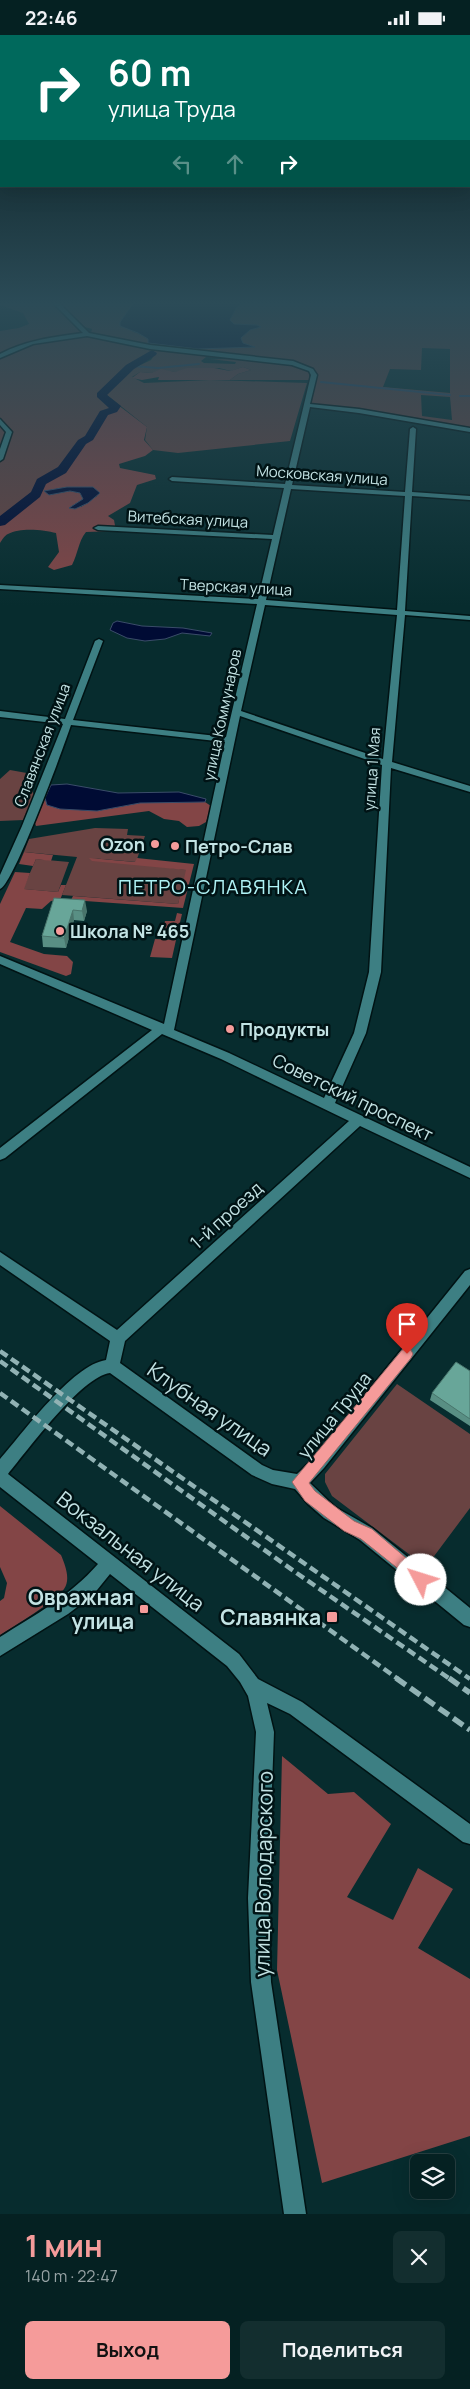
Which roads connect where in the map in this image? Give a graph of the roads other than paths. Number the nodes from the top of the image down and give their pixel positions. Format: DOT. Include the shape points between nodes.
graph roads {
  1 [pos="306,405"];
  2 [pos="0,421"];
  3 [pos="413,429"];
  4 [pos="470,430"];
  5 [pos="0,459"];
  6 [pos="172,479"];
  7 [pos="287,487"];
  8 [pos="408,494"];
  9 [pos="470,498"];
  10 [pos="98,528"];
  11 [pos="276,537"];
  12 [pos="0,587"];
  13 [pos="262,602"];
  14 [pos="401,611"];
  15 [pos="470,618"];
  16 [pos="99,641"];
  17 [pos="236,712"];
  18 [pos="0,714"];
  19 [pos="66,721"];
  20 [pos="230,740"];
  21 [pos="387,764"];
  22 [pos="470,789"];
  23 [pos="0,886"];
  24 [pos="0,960"];
  25 [pos="165,1029"];
  26 [pos="328,1104"];
  27 [pos="359,1119"];
  28 [pos="0,1155"];
  29 [pos="470,1173"];
  30 [pos="0,1258"];
  31 [pos="470,1275"];
  32 [pos="118,1338"];
  33 [pos="112,1366"];
  34 [pos="0,1471"];
  35 [pos="0,1477"];
  36 [pos="300,1482"];
  37 [pos="109,1563"];
  38 [pos="470,1619"];
  39 [pos="0,1647"];
  40 [pos="233,1660"];
  41 [pos="252,1685"];
  42 [pos="470,1835"];
  43 [pos="295,2214"];
  1 -- 4 [label="street"];
  1 -- 7 [label="street, улица Коммунаров"];
  2 -- 5 [label="street" via="9,432"];
  3 -- 8 [label="street, улица 1 Мая"];
  6 -- 7 [label="street, Московская улица"];
  7 -- 8 [label="street, Московская улица"];
  7 -- 11 [label="street, улица Коммунаров"];
  8 -- 9 [label="street, Московская улица"];
  8 -- 14 [label="street, улица 1 Мая"];
  10 -- 11 [label="street, Витебская улица"];
  11 -- 13 [label="street, улица Коммунаров"];
  12 -- 13 [label="street, Тверская улица"];
  13 -- 14 [label="street, Тверская улица"];
  13 -- 17 [label="street, улица Коммунаров"];
  14 -- 15 [label="street, Тверская улица"];
  14 -- 21 [label="street, улица 1 Мая"];
  16 -- 19 [label="street, Славянская улица"];
  17 -- 20 [label="street, улица Коммунаров"];
  17 -- 21 [label="street"];
  18 -- 19 [label="street"];
  19 -- 20 [label="street"];
  19 -- 23 [label="street, Славянская улица" via="26,833"];
  20 -- 25 [label="street, улица Коммунаров"];
  21 -- 22 [label="street"];
  21 -- 26 [label="street, улица 1 Мая" via="375,972 360,1033"];
  24 -- 25 [label="street, Советский проспект"];
  25 -- 26 [label="street, Советский проспект"];
  25 -- 28 [label="street"];
  26 -- 27 [label="street, Советский проспект"];
  27 -- 29 [label="street, Советский проспект"];
  27 -- 32 [label="street, 1-й проезд"];
  30 -- 32 [label="street"];
  31 -- 36 [label="street, улица Труда" via="319,1463"];
  32 -- 33 [label="street"];
  33 -- 34 [label="street" via="97,1369 64,1396"];
  33 -- 36 [label="street, Клубная улица" via="257,1470 272,1477"];
  35 -- 37 [label="street, Вокзальная улица"];
  36 -- 38 [label="street" via="310,1496 349,1526 366,1534"];
  37 -- 39 [label="street" via="87,1589"];
  37 -- 40 [label="street, Вокзальная улица"];
  40 -- 41 [label="street, улица Володарского"];
  41 -- 42 [label="street" via="296,1707"];
  41 -- 43 [label="street, улица Володарского" via="262,1708 265,1732 258,1898 261,1982"];
}
